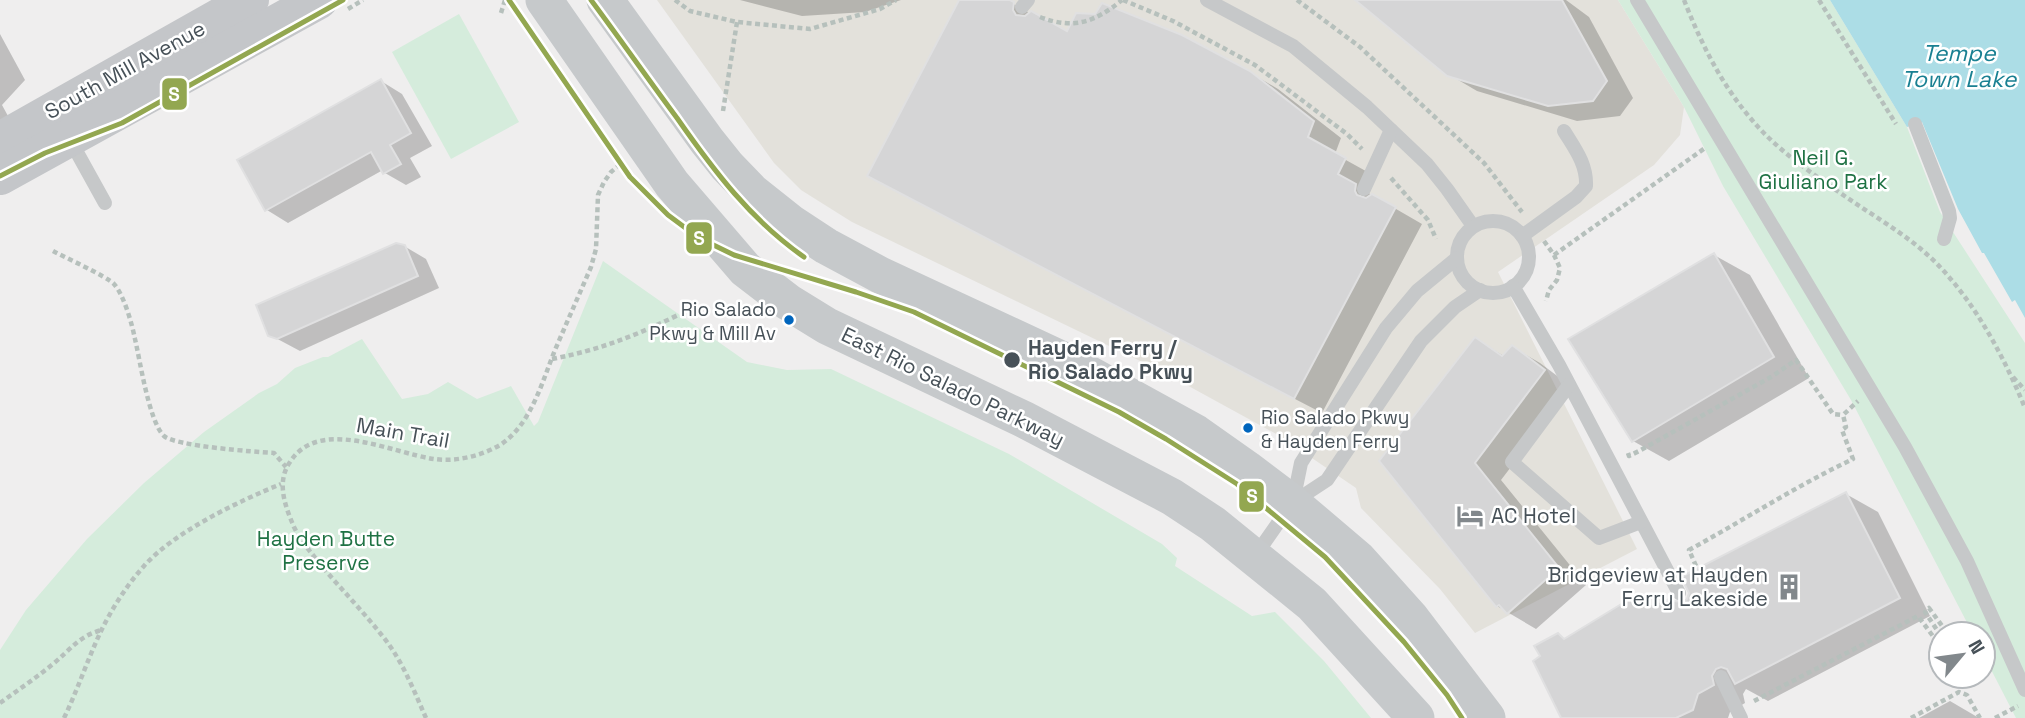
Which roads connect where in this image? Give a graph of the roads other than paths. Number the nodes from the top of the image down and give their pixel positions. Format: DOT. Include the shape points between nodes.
graph roads {
  1 [pos="250,0"];
  2 [pos="319,0"];
  3 [pos="544,0"];
  4 [pos="605,0"];
  5 [pos="1207,0"];
  6 [pos="1637,0"];
  7 [pos="1915,124"];
  8 [pos="1391,130"];
  9 [pos="1564,131"];
  10 [pos="69,136"];
  11 [pos="0,141"];
  12 [pos="0,176"];
  13 [pos="1364,189"];
  14 [pos="106,203"];
  15 [pos="1473,226"];
  16 [pos="1528,232"];
  17 [pos="1944,239"];
  18 [pos="1457,258"];
  19 [pos="1513,286"];
  20 [pos="1480,290"];
  21 [pos="1569,385"];
  22 [pos="1293,503"];
  23 [pos="1641,522"];
  24 [pos="1254,557"];
  25 [pos="1679,593"];
  26 [pos="1720,677"];
  27 [pos="2025,690"];
  28 [pos="1416,718"];
  29 [pos="1488,718"];
  30 [pos="1741,718"];
  1 -- 11 [label="main road, South Mill Avenue"];
  2 -- 10 [label="main road, South Mill Avenue"];
  3 -- 24 [label="main road, East Rio Salado Parkway" via="672,184 745,269 827,326 1023,419 1172,497"];
  4 -- 22 [label="main road" via="727,166 791,223 880,275 1065,362 1196,433"];
  5 -- 8 [label="lane" via="1293,46"];
  6 -- 27 [label="lane" via="1905,447 1967,561"];
  7 -- 17 [label="lane" via="1949,211"];
  8 -- 13 [label="lane"];
  8 -- 15 [label="lane" via="1427,164"];
  9 -- 16 [label="lane" via="1582,161 1586,186"];
  10 -- 12 [label="main road, South Mill Avenue"];
  10 -- 14 [label="lane"];
  15 -- 16 [label="lane" via="1496,221"];
  15 -- 18 [label="lane" via="1458,246"];
  16 -- 19 [label="lane" via="1525,274"];
  18 -- 20 [label="lane" via="1465,280"];
  18 -- 22 [label="lane" via="1416,291 1387,328 1301,463"];
  19 -- 20 [label="lane" via="1497,292"];
  19 -- 21 [label="lane"];
  20 -- 22 [label="lane" via="1421,341 1326,480"];
  21 -- 23 [label="lane"];
  21 -- 23 [label="lane" via="1512,462 1599,538"];
  22 -- 24 [label="lane"];
  22 -- 29 [label="main road" via="1376,578"];
  23 -- 25 [label="lane"];
  24 -- 28 [label="main road, East Rio Salado Parkway" via="1312,604"];
  26 -- 30 [label="lane"];
}
